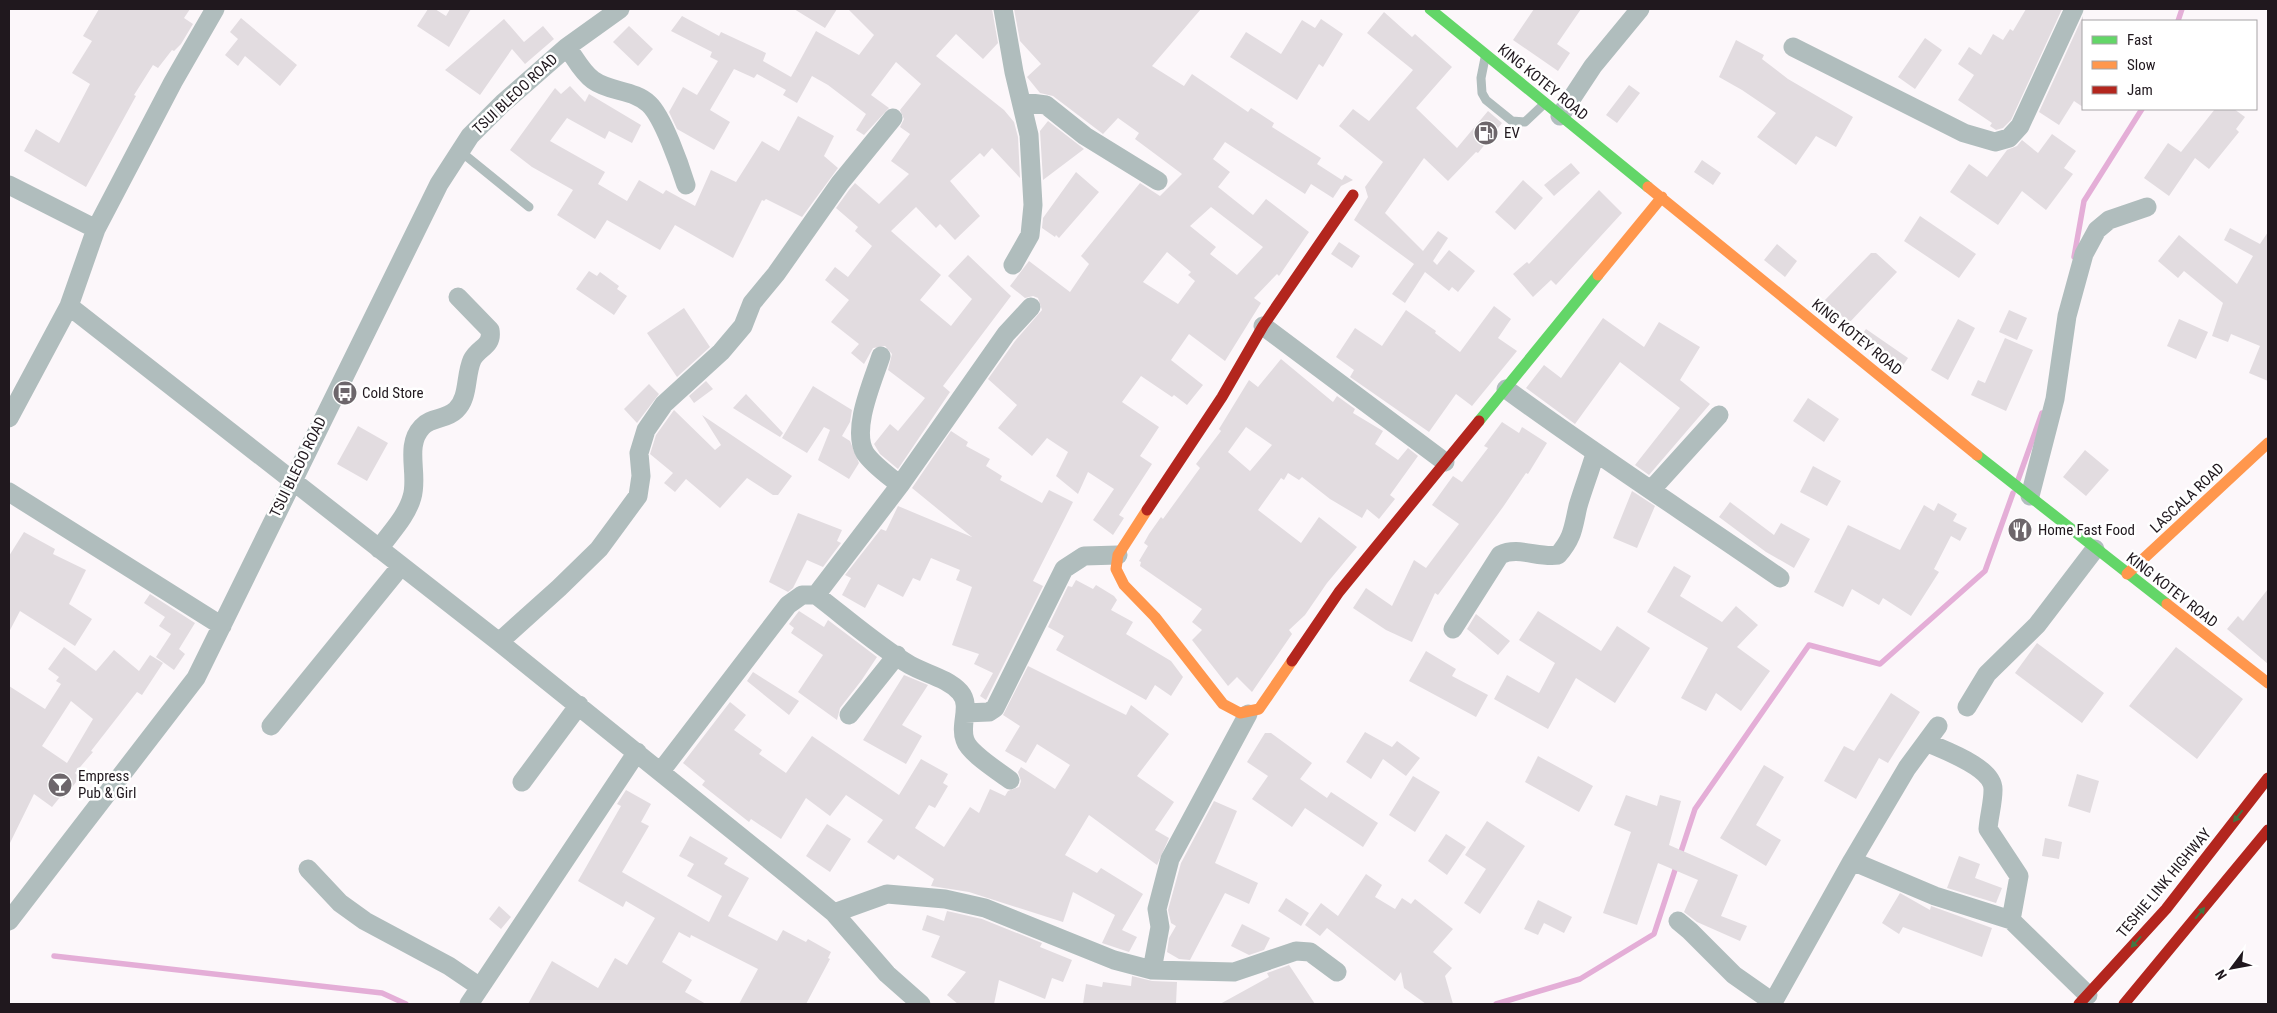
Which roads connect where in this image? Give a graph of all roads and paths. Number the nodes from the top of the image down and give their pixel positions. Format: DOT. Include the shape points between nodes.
graph roads {
  1 [pos="216,9"];
  2 [pos="620,9"];
  3 [pos="1003,9"];
  4 [pos="1430,9"];
  5 [pos="1640,9"];
  6 [pos="2074,9"];
  7 [pos="567,46"];
  8 [pos="1793,47"];
  9 [pos="1486,55"];
  10 [pos="1023,102"];
  11 [pos="1545,103"];
  12 [pos="1560,116"];
  13 [pos="893,118"];
  14 [pos="460,151"];
  15 [pos="1158,181"];
  16 [pos="9,185"];
  17 [pos="686,185"];
  18 [pos="1353,195"];
  19 [pos="1662,197"];
  20 [pos="529,207"];
  21 [pos="2147,207"];
  22 [pos="96,229"];
  23 [pos="1013,266"];
  24 [pos="458,297"];
  25 [pos="69,306"];
  26 [pos="1031,307"];
  27 [pos="1263,326"];
  28 [pos="881,356"];
  29 [pos="1506,389"];
  30 [pos="1719,415"];
  31 [pos="9,418"];
  32 [pos="2268,443"];
  33 [pos="1595,454"];
  34 [pos="1445,462"];
  35 [pos="292,480"];
  36 [pos="900,485"];
  37 [pos="1652,489"];
  38 [pos="9,492"];
  39 [pos="2025,492"];
  40 [pos="379,548"];
  41 [pos="2096,549"];
  42 [pos="1118,555"];
  43 [pos="401,566"];
  44 [pos="2127,574"];
  45 [pos="1780,578"];
  46 [pos="816,595"];
  47 [pos="222,626"];
  48 [pos="1453,629"];
  49 [pos="499,642"];
  50 [pos="897,655"];
  51 [pos="2268,683"];
  52 [pos="579,705"];
  53 [pos="1966,707"];
  54 [pos="965,713"];
  55 [pos="1248,714"];
  56 [pos="849,715"];
  57 [pos="271,726"];
  58 [pos="1938,726"];
  59 [pos="1926,742"];
  60 [pos="637,752"];
  61 [pos="661,772"];
  62 [pos="2268,778"];
  63 [pos="1010,780"];
  64 [pos="522,782"];
  65 [pos="2268,830"];
  66 [pos="1852,861"];
  67 [pos="308,869"];
  68 [pos="834,913"];
  69 [pos="2011,920"];
  70 [pos="9,921"];
  71 [pos="1678,921"];
  72 [pos="1152,970"];
  73 [pos="1336,972"];
  74 [pos="473,997"];
  75 [pos="2083,999"];
  76 [pos="1773,1003"];
  77 [pos="921,1004"];
  78 [pos="2124,1004"];
  1 -- 22 [label="street" via="173,82"];
  2 -- 7 [label="street, TSUI BLEOO ROAD"];
  3 -- 10 [label="street"];
  4 -- 9 [label="street, KING KOTEY ROAD"];
  5 -- 12 [label="street" via="1593,66"];
  6 -- 8 [label="street" via="2020,126 2008,138 1995,142 1964,133"];
  7 -- 14 [label="street, TSUI BLEOO ROAD" via="503,103 470,136"];
  7 -- 17 [label="street" via="592,80 650,104"];
  9 -- 11 [label="street, KING KOTEY ROAD"];
  9 -- 11 [label="lane" via="1480,78 1482,93 1500,113 1512,121 1524,122"];
  10 -- 15 [label="street" via="1046,105 1085,136"];
  10 -- 23 [label="street" via="1029,135 1033,205 1030,234"];
  11 -- 12 [label="street, KING KOTEY ROAD"];
  12 -- 19 [label="street, KING KOTEY ROAD"];
  13 -- 49 [label="street" via="840,183 752,303 743,326 722,352 664,404 646,430 639,453 641,476 638,496 599,549"];
  14 -- 20 [label="lane"];
  14 -- 35 [label="street, TSUI BLEOO ROAD" via="439,184"];
  16 -- 22 [label="street"];
  18 -- 27 [label="street"];
  19 -- 29 [label="street"];
  19 -- 39 [label="street, KING KOTEY ROAD"];
  21 -- 39 [label="street" via="2109,220 2097,230 2084,254 2067,316 2055,399"];
  22 -- 25 [label="street"];
  24 -- 40 [label="street" via="490,330 492,338 471,361 461,404 444,418 432,420 422,427 414,441 413,497"];
  25 -- 31 [label="street"];
  25 -- 35 [label="street"];
  26 -- 36 [label="street" via="1006,334"];
  27 -- 34 [label="street"];
  27 -- 42 [label="street" via="1222,397"];
  28 -- 36 [label="street" via="862,418 861,444 866,455"];
  29 -- 33 [label="street"];
  29 -- 34 [label="street"];
  30 -- 37 [label="street"];
  32 -- 44 [label="street, LASCALA ROAD"];
  33 -- 37 [label="street"];
  33 -- 48 [label="street" via="1573,534 1566,546 1558,555 1552,556 1507,551 1500,556"];
  34 -- 55 [label="street" via="1339,592 1259,709"];
  35 -- 40 [label="street"];
  35 -- 47 [label="street, TSUI BLEOO ROAD"];
  36 -- 46 [label="street"];
  37 -- 45 [label="street"];
  38 -- 47 [label="street"];
  39 -- 41 [label="street, KING KOTEY ROAD"];
  40 -- 43 [label="street"];
  41 -- 44 [label="street, KING KOTEY ROAD"];
  41 -- 53 [label="street" via="2037,625 1988,674"];
  42 -- 54 [label="street" via="1084,556 1064,569 995,708 988,712"];
  42 -- 55 [label="street" via="1116,569 1124,585 1155,617 1223,704 1237,714"];
  43 -- 49 [label="street"];
  43 -- 57 [label="street"];
  44 -- 51 [label="street, KING KOTEY ROAD"];
  46 -- 50 [label="street"];
  46 -- 61 [label="street" via="802,595 788,605"];
  47 -- 70 [label="street, TSUI BLEOO ROAD" via="196,678"];
  49 -- 52 [label="street"];
  50 -- 54 [label="street" via="961,693 966,704"];
  50 -- 56 [label="street"];
  52 -- 60 [label="street"];
  52 -- 64 [label="street"];
  54 -- 63 [label="street" via="965,740 973,751"];
  55 -- 72 [label="street" via="1170,859 1157,909 1160,927"];
  58 -- 59 [label="street"];
  59 -- 66 [label="street" via="1906,768"];
  59 -- 69 [label="street" via="1979,768 1994,788 1988,829 2019,876"];
  60 -- 61 [label="street"];
  60 -- 74 [label="street"];
  61 -- 68 [label="street"];
  62 -- 75 [label="street, TESHIE LINK HIGHWAY, one-way" via="2166,909"];
  78 -- 65 [label="street, one-way"];
  66 -- 69 [label="street" via="1935,896"];
  66 -- 76 [label="street"];
  67 -- 74 [label="street" via="340,903 365,921 449,966"];
  68 -- 72 [label="street" via="887,894 945,899 993,910 1114,960"];
  68 -- 77 [label="street" via="888,974"];
  69 -- 75 [label="street"];
  71 -- 76 [label="street" via="1734,975"];
  72 -- 73 [label="street" via="1234,972 1296,951 1310,952"];
}
